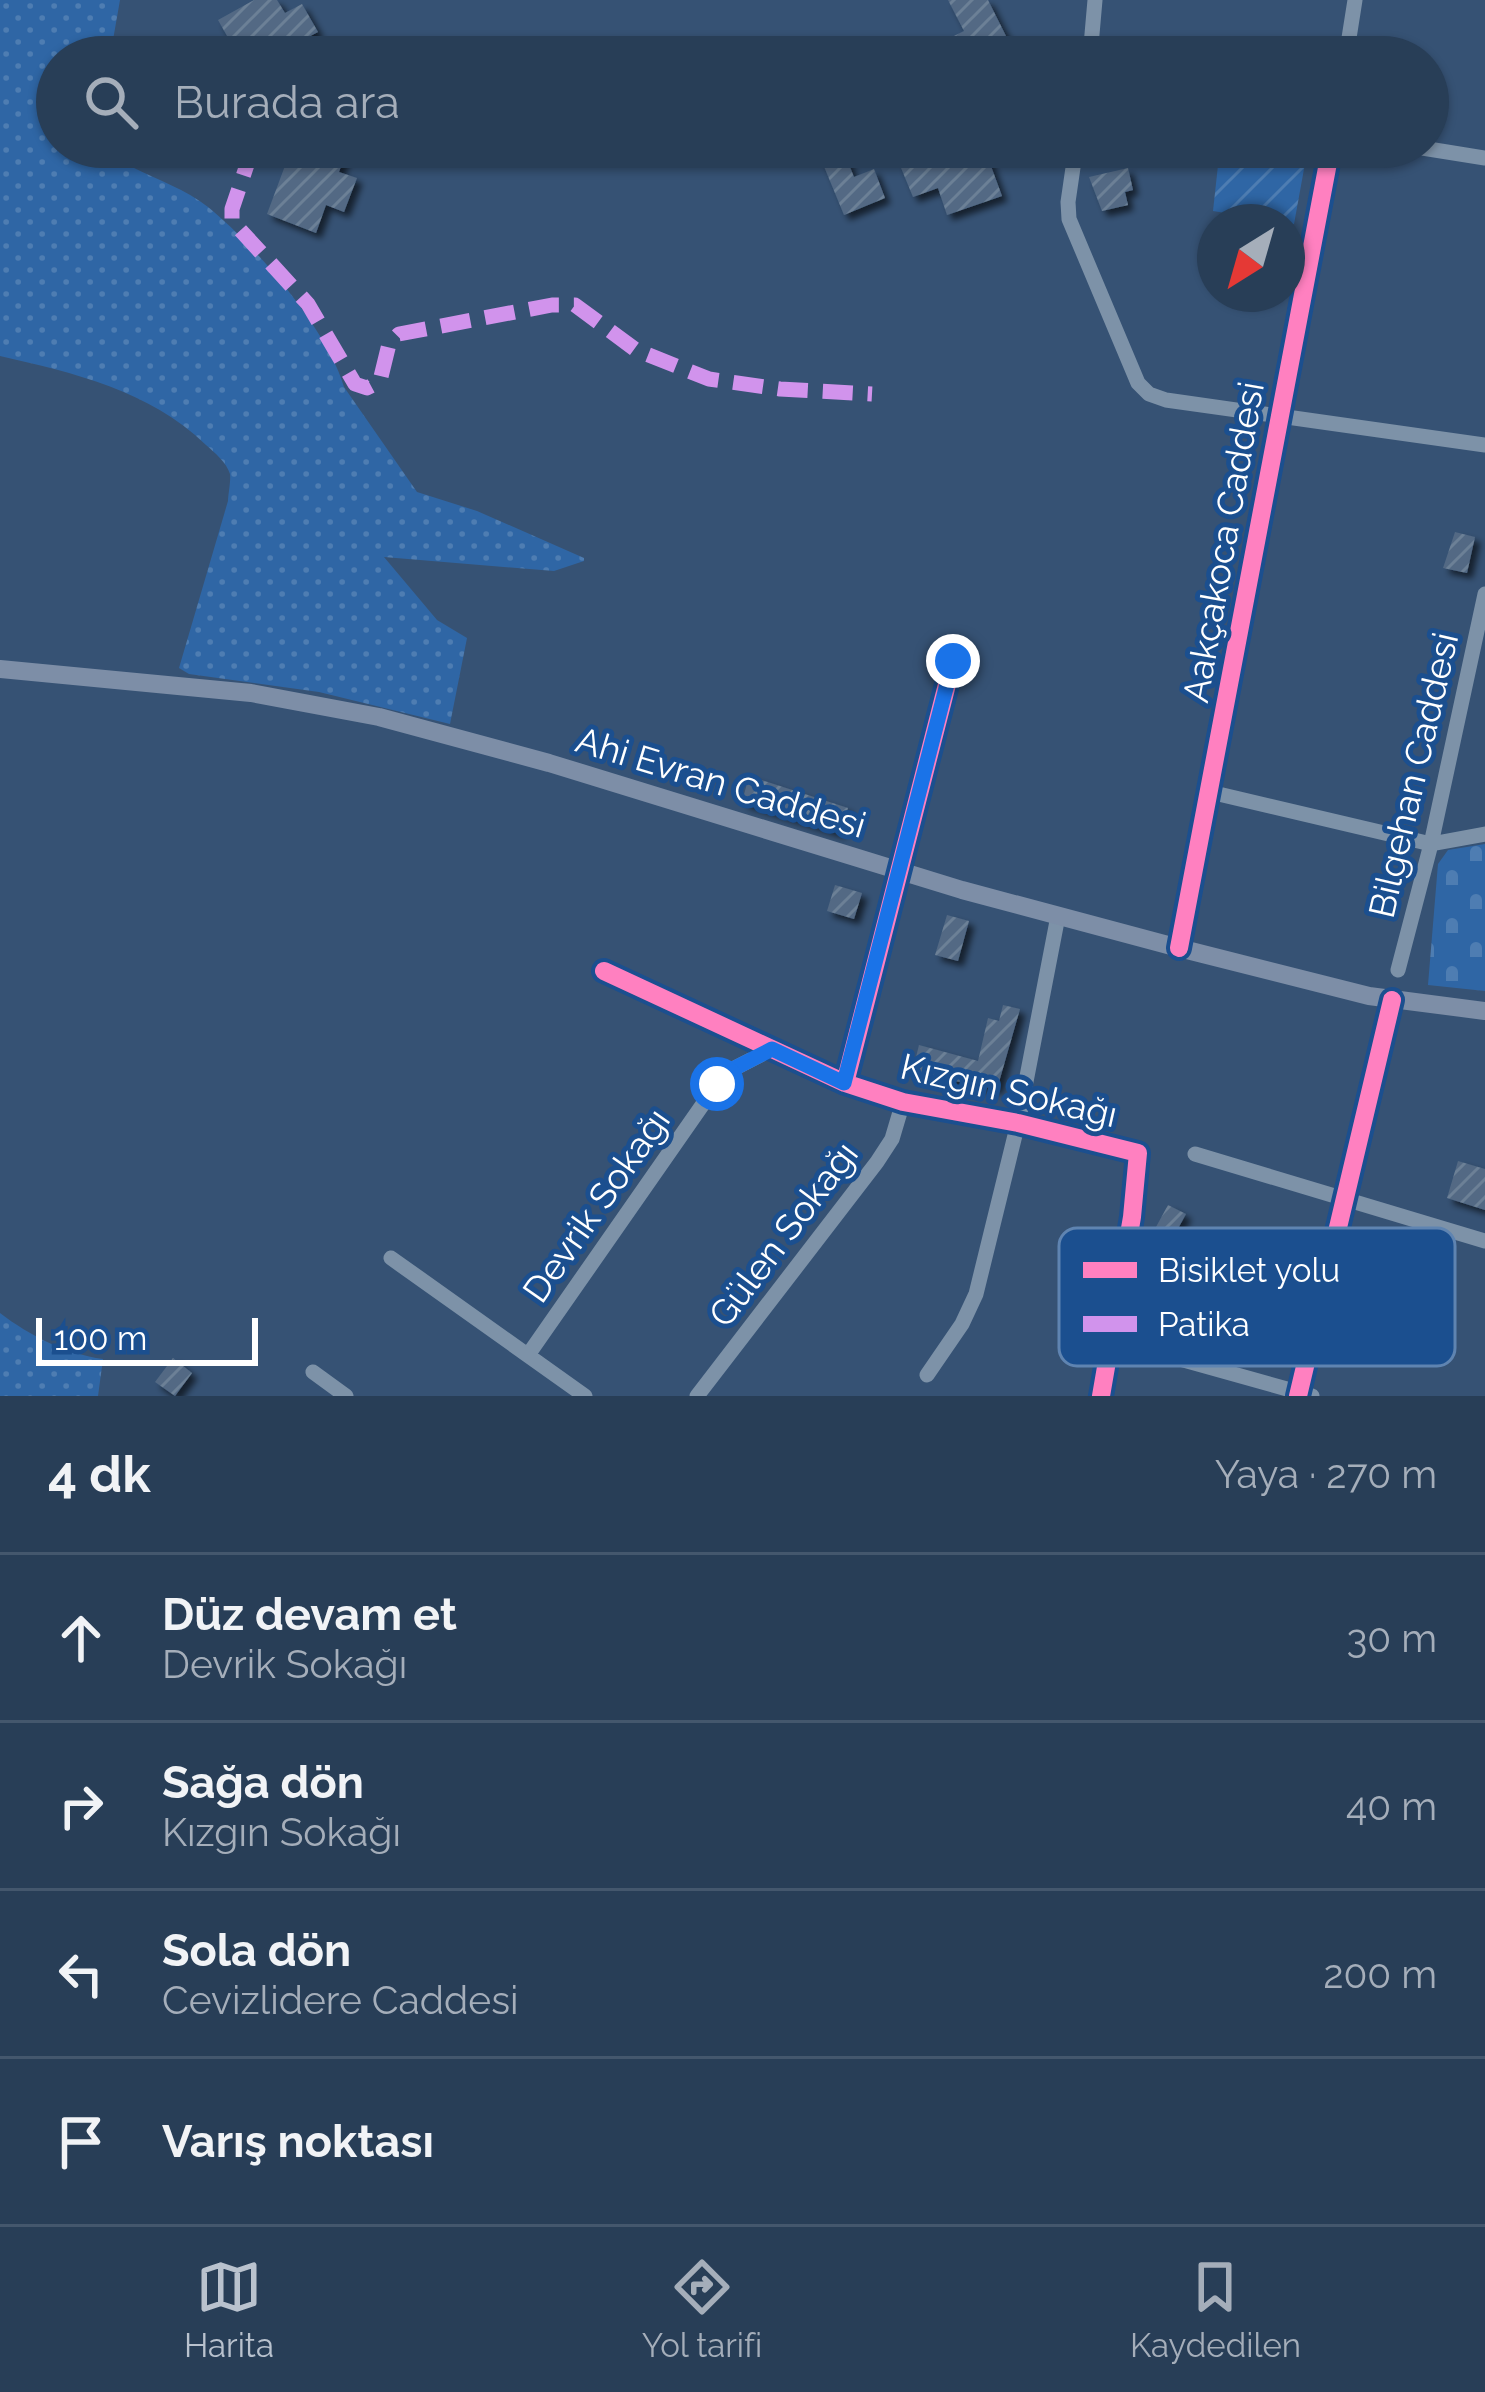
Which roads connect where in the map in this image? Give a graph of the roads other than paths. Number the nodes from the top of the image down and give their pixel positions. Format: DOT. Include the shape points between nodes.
graph roads {
  1 [pos="1095,0"];
  2 [pos="1354,0"];
  3 [pos="1092,36"];
  4 [pos="1349,36"];
  5 [pos="1449,152"];
  6 [pos="1485,158"];
  7 [pos="1073,168"];
  8 [pos="1327,168"];
  9 [pos="1280,417"];
  10 [pos="1485,445"];
  11 [pos="1485,594"];
  12 [pos="953,661"];
  13 [pos="1477,664"];
  14 [pos="0,669"];
  15 [pos="1210,792"];
  16 [pos="1485,834"];
  17 [pos="1431,844"];
  18 [pos="899,872"];
  19 [pos="1058,916"];
  20 [pos="1179,949"];
  21 [pos="1398,970"];
  22 [pos="604,971"];
  23 [pos="1392,1000"];
  24 [pos="1485,1011"];
  25 [pos="772,1049"];
  26 [pos="844,1083"];
  27 [pos="904,1102"];
  28 [pos="1018,1124"];
  29 [pos="1195,1154"];
  30 [pos="1347,1199"];
  31 [pos="1128,1228"];
  32 [pos="1340,1228"];
  33 [pos="1442,1228"];
  34 [pos="1455,1232"];
  35 [pos="1485,1241"];
  36 [pos="391,1258"];
  37 [pos="528,1354"];
  38 [pos="1107,1366"];
  39 [pos="1204,1366"];
  40 [pos="314,1372"];
  41 [pos="927,1375"];
  42 [pos="1303,1394"];
  43 [pos="346,1396"];
  44 [pos="585,1396"];
  45 [pos="698,1396"];
  46 [pos="1102,1396"];
  1 -- 3 [label="street"];
  2 -- 4 [label="street"];
  5 -- 6 [label="street"];
  7 -- 9 [label="street" via="1070,218 1138,383 1166,400"];
  8 -- 9 [label="street, Aakçakoca Caddesi"];
  9 -- 10 [label="street"];
  9 -- 15 [label="street, Aakçakoca Caddesi"];
  11 -- 13 [label="street, Bilgehan Caddesi"];
  12 -- 18 [label="street"];
  13 -- 17 [label="street, Bilgehan Caddesi"];
  14 -- 18 [label="main road, Ahi Evran Caddesi" via="235,691 379,717"];
  15 -- 17 [label="street"];
  15 -- 20 [label="street, Aakçakoca Caddesi"];
  16 -- 17 [label="street"];
  17 -- 21 [label="street, Bilgehan Caddesi"];
  18 -- 19 [label="main road, Ahi Evran Caddesi"];
  18 -- 26 [label="street"];
  19 -- 20 [label="main road, Ahi Evran Caddesi"];
  19 -- 28 [label="street"];
  20 -- 23 [label="main road, Ahi Evran Caddesi"];
  22 -- 25 [label="street, Kızgın Sokağı"];
  23 -- 24 [label="main road, Ahi Evran Caddesi"];
  23 -- 30 [label="street"];
  25 -- 26 [label="street, Kızgın Sokağı"];
  25 -- 37 [label="street, Devrik Sokağı" via="717,1084"];
  26 -- 27 [label="street, Kızgın Sokağı"];
  27 -- 28 [label="street, Kızgın Sokağı"];
  27 -- 45 [label="street, Gülen Sokağı" via="877,1162"];
  28 -- 31 [label="street, Kızgın Sokağı" via="1138,1154"];
  28 -- 41 [label="street" via="976,1294"];
  29 -- 30 [label="street"];
  30 -- 32 [label="street"];
  30 -- 33 [label="street"];
  34 -- 35 [label="street"];
  36 -- 37 [label="street"];
  37 -- 44 [label="street"];
  38 -- 46 [label="street"];
  39 -- 42 [label="street"];
  40 -- 43 [label="street"];
}
